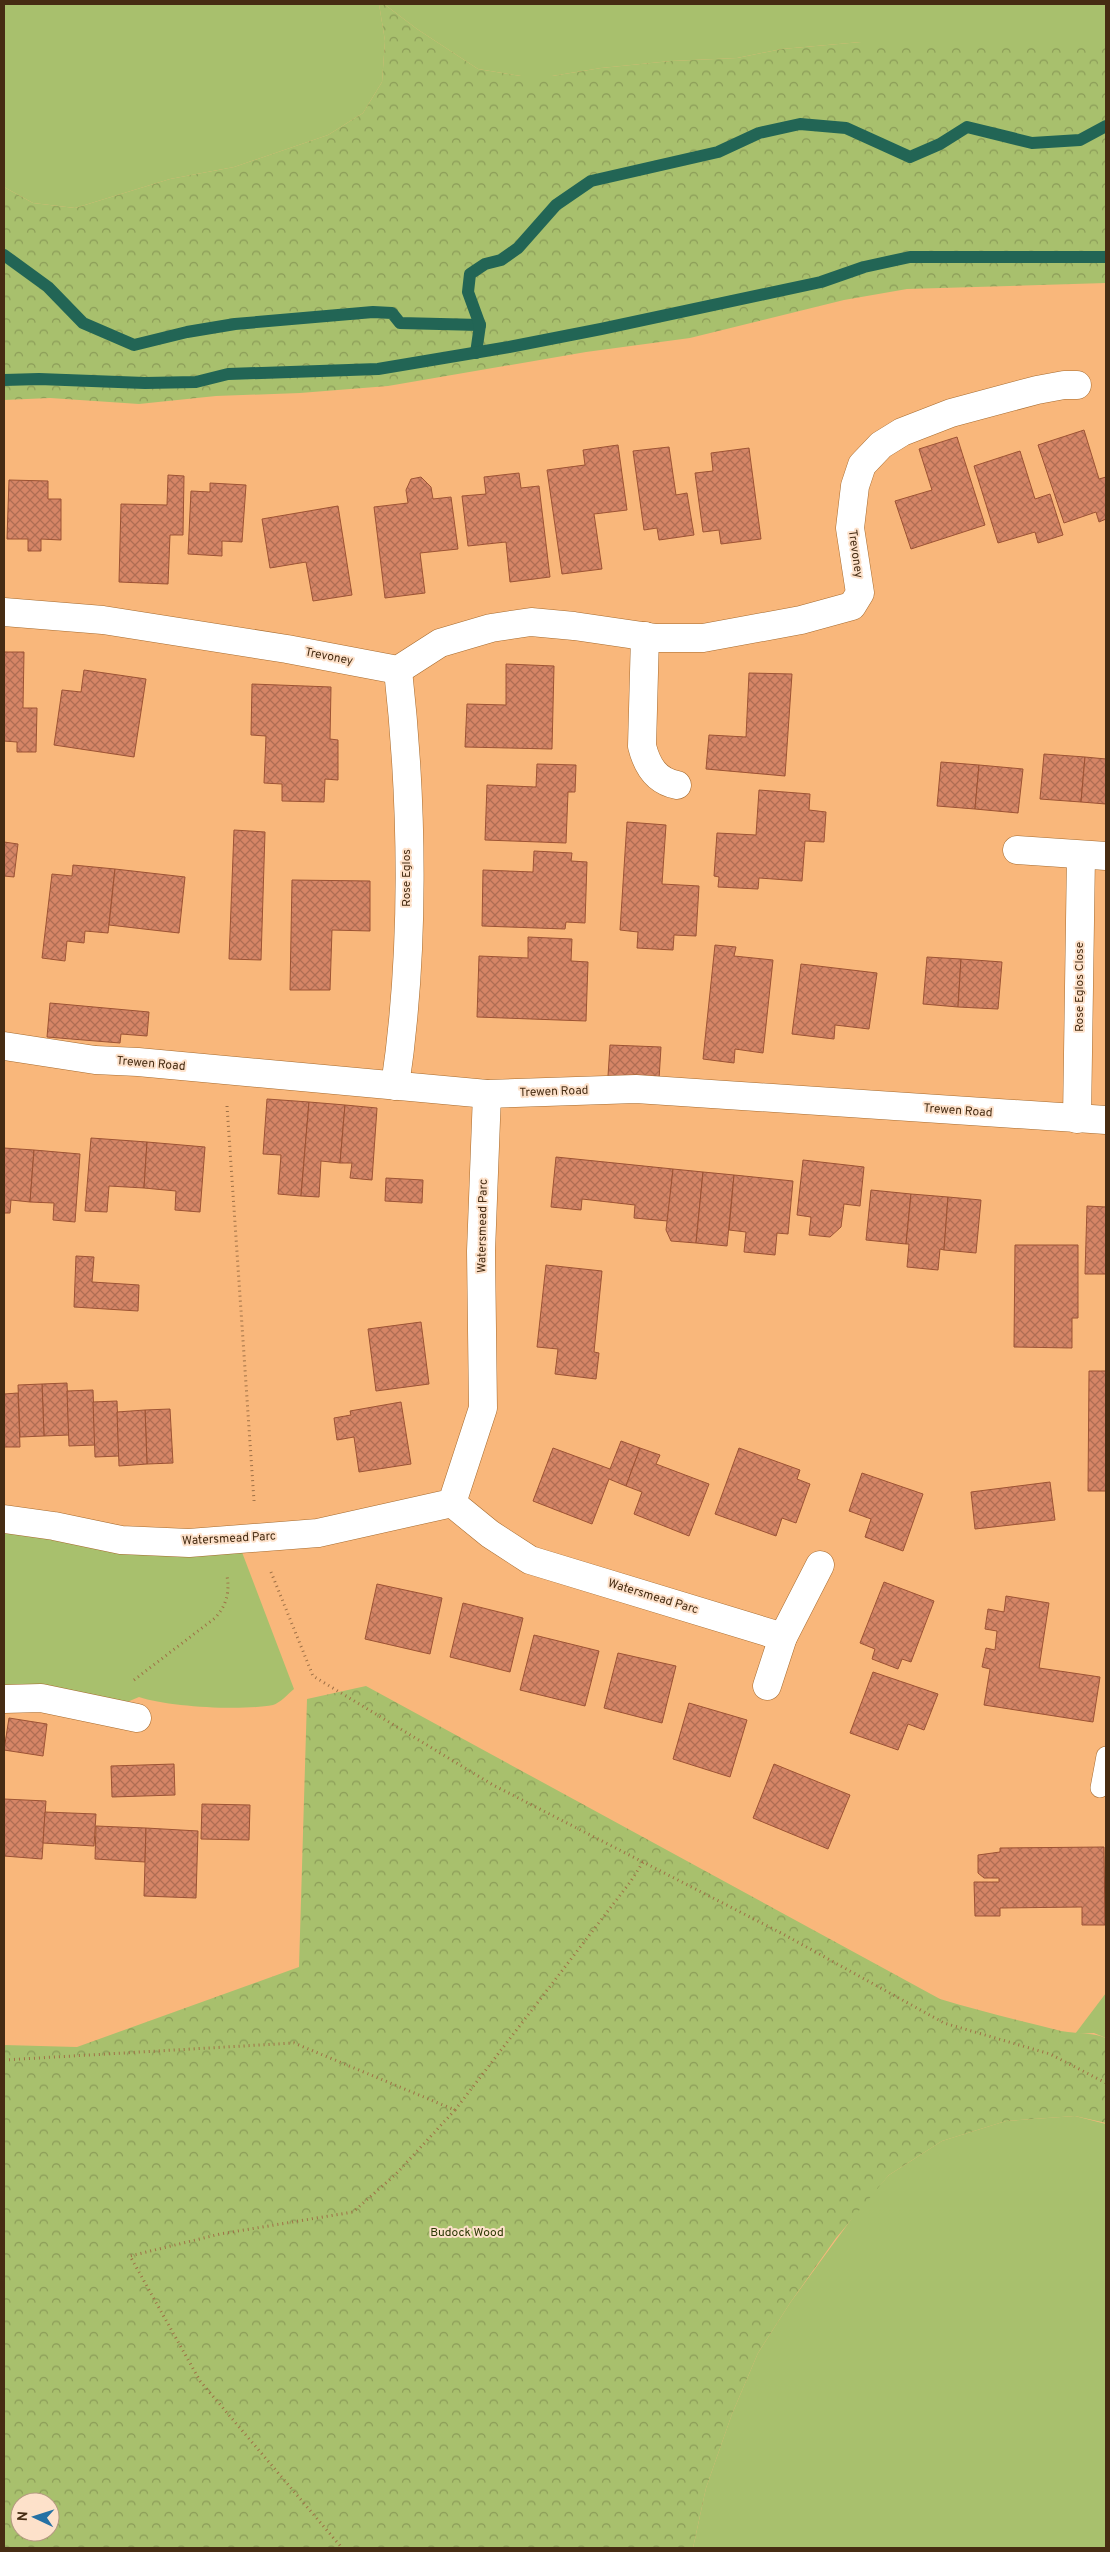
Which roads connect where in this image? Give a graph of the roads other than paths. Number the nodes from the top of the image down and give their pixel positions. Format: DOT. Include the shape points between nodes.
graph roads {
  1 [pos="1077,385"];
  2 [pos="4,612"];
  3 [pos="645,636"];
  4 [pos="398,670"];
  5 [pos="677,785"];
  6 [pos="1017,850"];
  7 [pos="1094,856"];
  8 [pos="4,1046"];
  9 [pos="395,1086"];
  10 [pos="487,1094"];
  11 [pos="1077,1119"];
  12 [pos="1106,1120"];
  13 [pos="452,1503"];
  14 [pos="4,1519"];
  15 [pos="820,1565"];
  16 [pos="783,1636"];
  17 [pos="767,1686"];
  18 [pos="4,1699"];
  19 [pos="124,1716"];
  20 [pos="1106,1756"];
  21 [pos="1100,1788"];
  1 -- 3 [label="street, Trevoney" via="1037,390 951,413 902,432 881,445 862,465 854,493 850,528 860,593 852,606 801,620 703,638"];
  2 -- 4 [label="street, Trevoney" via="103,620"];
  3 -- 4 [label="street, Trevoney" via="531,622 491,628 440,643"];
  3 -- 5 [label="street" via="642,746 646,762 655,774"];
  4 -- 9 [label="street, Rose Eglos" via="406,774 408,881 406,988"];
  6 -- 7 [label="street, Rose Eglos Close"];
  7 -- 11 [label="street, Rose Eglos Close"];
  8 -- 9 [label="street, Trewen Road" via="94,1060"];
  9 -- 10 [label="street, Trewen Road"];
  10 -- 11 [label="street, Trewen Road" via="636,1089"];
  10 -- 13 [label="street, Watersmead Parc" via="481,1251 483,1408"];
  11 -- 12 [label="street, Trewen Road"];
  13 -- 14 [label="street, Watersmead Parc" via="318,1533 189,1543 121,1540"];
  13 -- 16 [label="street, Watersmead Parc" via="490,1534 530,1560"];
  15 -- 16 [label="street"];
  16 -- 17 [label="street"];
  18 -- 19 [label="street" via="41,1698"];
  20 -- 21 [label="lane"];
}
